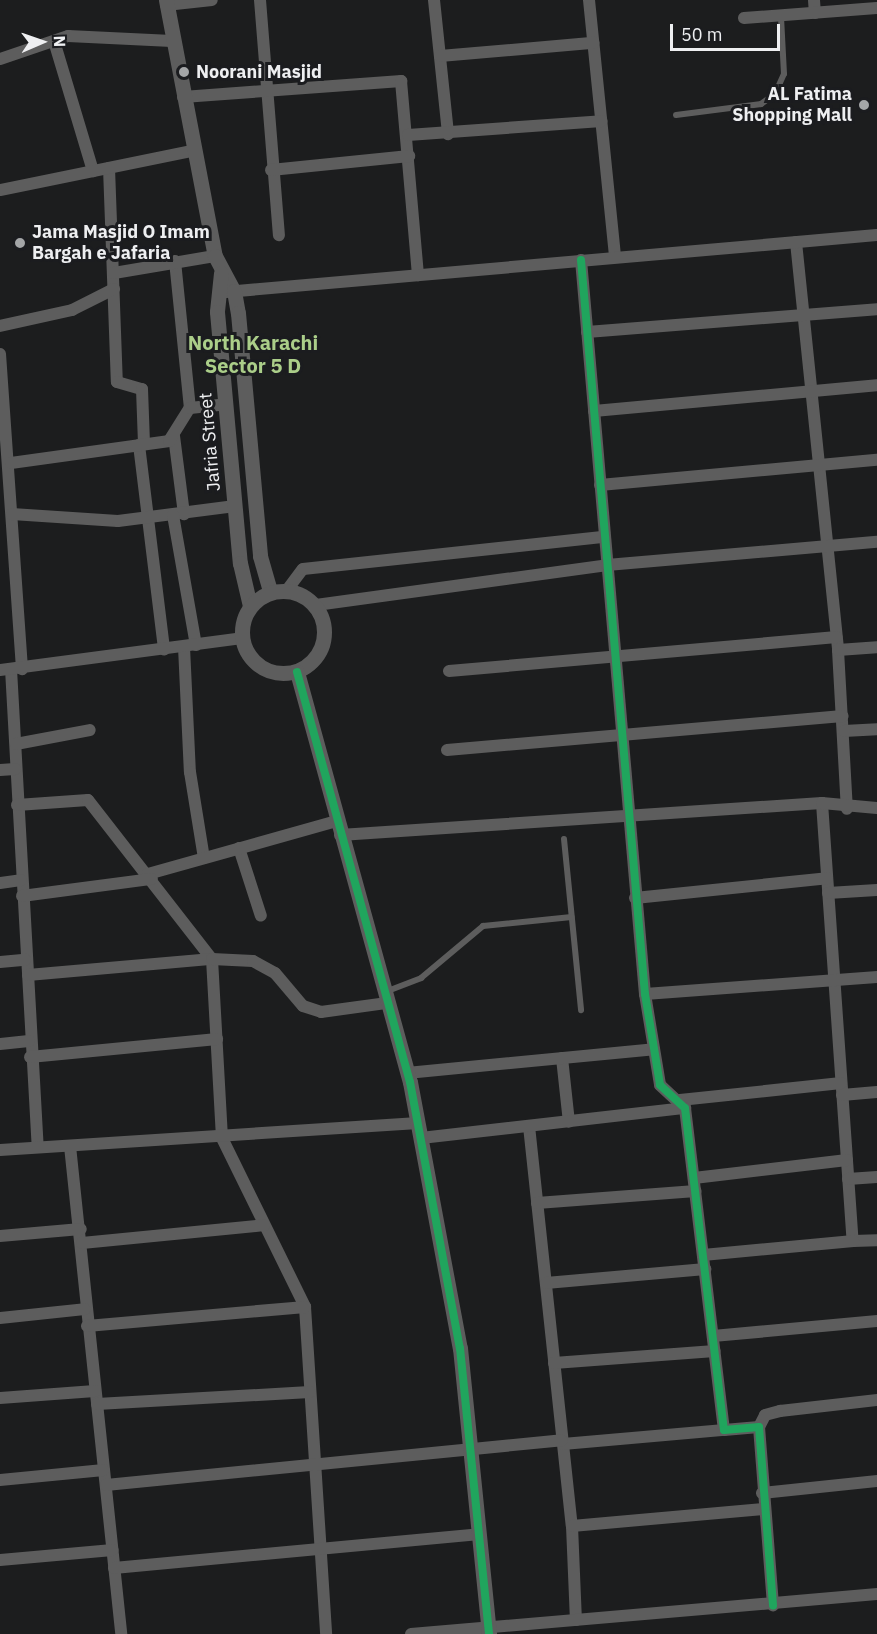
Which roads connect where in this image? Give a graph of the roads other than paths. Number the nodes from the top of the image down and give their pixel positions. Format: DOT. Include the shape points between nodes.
graph roads {
  1 [pos="212,0"];
  2 [pos="260,0"];
  3 [pos="434,0"];
  4 [pos="589,0"];
  5 [pos="814,0"];
  6 [pos="166,2"];
  7 [pos="877,8"];
  8 [pos="815,13"];
  9 [pos="781,16"];
  10 [pos="744,18"];
  11 [pos="54,40"];
  12 [pos="172,41"];
  13 [pos="593,44"];
  14 [pos="440,56"];
  15 [pos="0,59"];
  16 [pos="269,89"];
  17 [pos="183,97"];
  18 [pos="676,115"];
  19 [pos="601,121"];
  20 [pos="448,134"];
  21 [pos="408,135"];
  22 [pos="192,151"];
  23 [pos="409,156"];
  24 [pos="109,168"];
  25 [pos="271,170"];
  26 [pos="93,171"];
  27 [pos="0,190"];
  28 [pos="877,234"];
  29 [pos="279,235"];
  30 [pos="796,242"];
  31 [pos="215,256"];
  32 [pos="615,257"];
  33 [pos="581,260"];
  34 [pos="175,261"];
  35 [pos="114,273"];
  36 [pos="221,273"];
  37 [pos="418,274"];
  38 [pos="114,289"];
  39 [pos="234,291"];
  40 [pos="216,292"];
  41 [pos="877,309"];
  42 [pos="804,315"];
  43 [pos="0,326"];
  44 [pos="587,332"];
  45 [pos="0,354"];
  46 [pos="877,385"];
  47 [pos="811,390"];
  48 [pos="2,402"];
  49 [pos="226,404"];
  50 [pos="190,408"];
  51 [pos="594,411"];
  52 [pos="174,436"];
  53 [pos="142,444"];
  54 [pos="250,444"];
  55 [pos="230,446"];
  56 [pos="877,460"];
  57 [pos="11,463"];
  58 [pos="819,465"];
  59 [pos="6,483"];
  60 [pos="600,485"];
  61 [pos="235,506"];
  62 [pos="12,514"];
  63 [pos="179,514"];
  64 [pos="147,519"];
  65 [pos="604,537"];
  66 [pos="877,542"];
  67 [pos="827,546"];
  68 [pos="607,565"];
  69 [pos="6,582"];
  70 [pos="287,590"];
  71 [pos="270,592"];
  72 [pos="316,605"];
  73 [pos="250,606"];
  74 [pos="837,637"];
  75 [pos="242,639"];
  76 [pos="190,646"];
  77 [pos="877,647"];
  78 [pos="164,650"];
  79 [pos="838,650"];
  80 [pos="614,656"];
  81 [pos="11,669"];
  82 [pos="449,671"];
  83 [pos="297,672"];
  84 [pos="843,716"];
  85 [pos="877,729"];
  86 [pos="90,730"];
  87 [pos="844,731"];
  88 [pos="621,738"];
  89 [pos="16,744"];
  90 [pos="447,750"];
  91 [pos="0,770"];
  92 [pos="15,770"];
  93 [pos="822,803"];
  94 [pos="17,804"];
  95 [pos="877,808"];
  96 [pos="847,809"];
  97 [pos="627,817"];
  98 [pos="338,828"];
  99 [pos="564,839"];
  100 [pos="239,848"];
  101 [pos="204,858"];
  102 [pos="150,877"];
  103 [pos="827,878"];
  104 [pos="21,880"];
  105 [pos="0,883"];
  106 [pos="877,890"];
  107 [pos="828,893"];
  108 [pos="22,896"];
  109 [pos="635,898"];
  110 [pos="261,916"];
  111 [pos="572,917"];
  112 [pos="212,959"];
  113 [pos="25,960"];
  114 [pos="0,962"];
  115 [pos="28,975"];
  116 [pos="877,977"];
  117 [pos="834,980"];
  118 [pos="645,994"];
  119 [pos="386,998"];
  120 [pos="581,1010"];
  121 [pos="217,1039"];
  122 [pos="29,1041"];
  123 [pos="0,1044"];
  124 [pos="654,1050"];
  125 [pos="30,1057"];
  126 [pos="562,1058"];
  127 [pos="407,1073"];
  128 [pos="842,1089"];
  129 [pos="877,1092"];
  130 [pos="683,1104"];
  131 [pos="569,1122"];
  132 [pos="529,1126"];
  133 [pos="419,1131"];
  134 [pos="222,1138"];
  135 [pos="38,1146"];
  136 [pos="70,1146"];
  137 [pos="0,1150"];
  138 [pos="847,1160"];
  139 [pos="877,1177"];
  140 [pos="694,1178"];
  141 [pos="848,1179"];
  142 [pos="696,1191"];
  143 [pos="537,1203"];
  144 [pos="264,1225"];
  145 [pos="81,1229"];
  146 [pos="0,1236"];
  147 [pos="877,1240"];
  148 [pos="853,1241"];
  149 [pos="82,1244"];
  150 [pos="703,1255"];
  151 [pos="705,1269"];
  152 [pos="546,1283"];
  153 [pos="305,1307"];
  154 [pos="85,1309"];
  155 [pos="0,1318"];
  156 [pos="877,1321"];
  157 [pos="87,1326"];
  158 [pos="713,1336"];
  159 [pos="715,1351"];
  160 [pos="554,1363"];
  161 [pos="95,1390"];
  162 [pos="310,1392"];
  163 [pos="0,1398"];
  164 [pos="877,1400"];
  165 [pos="96,1404"];
  166 [pos="759,1427"];
  167 [pos="724,1430"];
  168 [pos="563,1442"];
  169 [pos="470,1448"];
  170 [pos="313,1463"];
  171 [pos="104,1470"];
  172 [pos="0,1480"];
  173 [pos="877,1481"];
  174 [pos="106,1485"];
  175 [pos="762,1493"];
  176 [pos="763,1509"];
  177 [pos="572,1526"];
  178 [pos="479,1534"];
  179 [pos="320,1549"];
  180 [pos="113,1550"];
  181 [pos="0,1560"];
  182 [pos="114,1568"];
  183 [pos="877,1594"];
  184 [pos="773,1605"];
  185 [pos="576,1620"];
  186 [pos="488,1630"];
  187 [pos="121,1634"];
  188 [pos="326,1634"];
  189 [pos="411,1634"];
  1 -- 6 [label="street"];
  2 -- 16 [label="street"];
  3 -- 14 [label="street"];
  4 -- 13 [label="street"];
  5 -- 8 [label="street"];
  6 -- 12 [label="street"];
  7 -- 8 [label="street"];
  8 -- 9 [label="street"];
  9 -- 10 [label="street"];
  9 -- 18 [label="lane" via="784,74 775,94 761,104"];
  11 -- 12 [label="street" via="81,35"];
  11 -- 15 [label="street"];
  11 -- 26 [label="street"];
  12 -- 17 [label="street"];
  13 -- 14 [label="street"];
  13 -- 19 [label="street"];
  14 -- 20 [label="street"];
  16 -- 17 [label="street"];
  16 -- 21 [label="street" via="393,78 404,90"];
  16 -- 25 [label="street"];
  17 -- 22 [label="street"];
  19 -- 20 [label="street"];
  19 -- 32 [label="street"];
  20 -- 21 [label="street"];
  21 -- 23 [label="street"];
  22 -- 24 [label="street"];
  22 -- 31 [label="street"];
  23 -- 25 [label="street"];
  23 -- 37 [label="street"];
  24 -- 26 [label="street"];
  24 -- 35 [label="street"];
  25 -- 29 [label="street"];
  26 -- 27 [label="street"];
  28 -- 30 [label="street"];
  30 -- 32 [label="street"];
  30 -- 42 [label="street"];
  31 -- 34 [label="street"];
  31 -- 36 [label="street"];
  32 -- 33 [label="street"];
  33 -- 37 [label="street"];
  33 -- 44 [label="street"];
  34 -- 35 [label="street"];
  34 -- 50 [label="street"];
  35 -- 38 [label="street"];
  36 -- 39 [label="street"];
  36 -- 40 [label="street, Jafria Street"];
  37 -- 39 [label="street"];
  38 -- 43 [label="street" via="72,310"];
  38 -- 53 [label="street" via="117,382 142,389"];
  39 -- 40 [label="street"];
  39 -- 54 [label="street"];
  40 -- 49 [label="street, Jafria Street"];
  41 -- 42 [label="street"];
  42 -- 44 [label="street"];
  42 -- 47 [label="street"];
  44 -- 51 [label="street"];
  45 -- 48 [label="street"];
  46 -- 47 [label="street"];
  47 -- 51 [label="street"];
  47 -- 58 [label="street"];
  48 -- 57 [label="street"];
  49 -- 50 [label="street"];
  49 -- 55 [label="street, Jafria Street"];
  50 -- 52 [label="street"];
  51 -- 60 [label="street"];
  52 -- 53 [label="street"];
  52 -- 63 [label="street"];
  53 -- 57 [label="street"];
  53 -- 64 [label="street"];
  54 -- 55 [label="street"];
  54 -- 71 [label="street" via="260,556"];
  55 -- 61 [label="street, Jafria Street"];
  56 -- 58 [label="street"];
  57 -- 59 [label="street"];
  58 -- 60 [label="street"];
  58 -- 67 [label="street"];
  59 -- 62 [label="street"];
  60 -- 65 [label="street"];
  61 -- 63 [label="street"];
  61 -- 73 [label="street, Jafria Street"];
  62 -- 64 [label="street"];
  62 -- 69 [label="street"];
  63 -- 64 [label="street"];
  63 -- 76 [label="street"];
  64 -- 78 [label="street"];
  65 -- 68 [label="street"];
  65 -- 70 [label="street" via="303,569"];
  66 -- 67 [label="street"];
  67 -- 68 [label="street"];
  67 -- 74 [label="street"];
  68 -- 72 [label="street"];
  68 -- 80 [label="street"];
  69 -- 81 [label="street"];
  70 -- 71 [label="street"];
  70 -- 72 [label="street"];
  71 -- 73 [label="street"];
  72 -- 83 [label="street" via="325,624 324,644 314,662"];
  73 -- 75 [label="street"];
  74 -- 79 [label="street"];
  74 -- 80 [label="street"];
  75 -- 76 [label="street"];
  75 -- 83 [label="street" via="252,661 273,673"];
  76 -- 78 [label="street"];
  76 -- 101 [label="street" via="190,772"];
  77 -- 79 [label="street"];
  78 -- 81 [label="street"];
  79 -- 84 [label="street"];
  80 -- 82 [label="street"];
  80 -- 88 [label="street"];
  81 -- 89 [label="street"];
  83 -- 98 [label="street"];
  84 -- 87 [label="street"];
  84 -- 88 [label="street"];
  85 -- 87 [label="street"];
  86 -- 89 [label="street"];
  87 -- 96 [label="street"];
  88 -- 90 [label="street"];
  88 -- 97 [label="street"];
  89 -- 92 [label="street"];
  91 -- 92 [label="street"];
  92 -- 94 [label="street"];
  93 -- 96 [label="street"];
  93 -- 97 [label="street"];
  93 -- 103 [label="street"];
  94 -- 102 [label="street" via="88,801"];
  94 -- 104 [label="street"];
  95 -- 96 [label="street"];
  97 -- 98 [label="street"];
  97 -- 109 [label="street"];
  98 -- 100 [label="street"];
  98 -- 119 [label="street"];
  99 -- 111 [label="lane"];
  100 -- 101 [label="street"];
  100 -- 110 [label="street"];
  101 -- 102 [label="street"];
  102 -- 108 [label="street"];
  102 -- 112 [label="street"];
  103 -- 107 [label="street"];
  103 -- 109 [label="street"];
  104 -- 105 [label="street"];
  104 -- 108 [label="street"];
  106 -- 107 [label="street"];
  107 -- 117 [label="street"];
  108 -- 113 [label="street"];
  109 -- 118 [label="street"];
  111 -- 119 [label="lane" via="483,926 420,978"];
  111 -- 120 [label="lane"];
  112 -- 115 [label="street"];
  112 -- 119 [label="street" via="253,961 275,973 303,1006 321,1012"];
  112 -- 121 [label="street"];
  113 -- 114 [label="street"];
  113 -- 115 [label="street"];
  115 -- 122 [label="street"];
  116 -- 117 [label="street"];
  117 -- 118 [label="street"];
  117 -- 128 [label="street"];
  118 -- 124 [label="street"];
  119 -- 127 [label="street"];
  121 -- 125 [label="street"];
  121 -- 134 [label="street"];
  122 -- 123 [label="street"];
  122 -- 125 [label="street"];
  124 -- 126 [label="street"];
  124 -- 130 [label="street" via="660,1085"];
  125 -- 135 [label="street"];
  126 -- 127 [label="street"];
  126 -- 131 [label="street"];
  127 -- 133 [label="street"];
  128 -- 129 [label="street"];
  128 -- 130 [label="street"];
  128 -- 138 [label="street"];
  130 -- 131 [label="street"];
  130 -- 140 [label="street"];
  131 -- 132 [label="street"];
  132 -- 133 [label="street"];
  132 -- 143 [label="street"];
  133 -- 134 [label="street"];
  133 -- 169 [label="street" via="460,1348"];
  134 -- 136 [label="street"];
  134 -- 144 [label="street"];
  135 -- 136 [label="street"];
  135 -- 137 [label="street"];
  136 -- 145 [label="street"];
  138 -- 140 [label="street"];
  138 -- 141 [label="street"];
  139 -- 141 [label="street"];
  140 -- 142 [label="street"];
  141 -- 148 [label="street"];
  142 -- 143 [label="street"];
  142 -- 150 [label="street"];
  143 -- 152 [label="street"];
  144 -- 149 [label="street"];
  144 -- 153 [label="street"];
  145 -- 146 [label="street"];
  145 -- 149 [label="street"];
  147 -- 148 [label="street"];
  148 -- 150 [label="street"];
  149 -- 154 [label="street"];
  150 -- 151 [label="street"];
  151 -- 152 [label="street"];
  151 -- 158 [label="street"];
  152 -- 160 [label="street"];
  153 -- 157 [label="street"];
  153 -- 162 [label="street"];
  154 -- 155 [label="street"];
  154 -- 157 [label="street"];
  156 -- 158 [label="street"];
  157 -- 161 [label="street"];
  158 -- 159 [label="street"];
  159 -- 160 [label="street"];
  159 -- 167 [label="street"];
  160 -- 168 [label="street"];
  161 -- 163 [label="street"];
  161 -- 165 [label="street"];
  162 -- 165 [label="street"];
  162 -- 170 [label="street"];
  164 -- 166 [label="street" via="780,1411 765,1415"];
  165 -- 171 [label="street"];
  166 -- 167 [label="street"];
  166 -- 175 [label="street"];
  167 -- 168 [label="street"];
  168 -- 169 [label="street"];
  168 -- 177 [label="street"];
  169 -- 170 [label="street"];
  169 -- 178 [label="street"];
  170 -- 174 [label="street"];
  170 -- 179 [label="street"];
  171 -- 172 [label="street"];
  171 -- 174 [label="street"];
  173 -- 175 [label="street"];
  174 -- 180 [label="street"];
  175 -- 176 [label="street"];
  176 -- 177 [label="street"];
  176 -- 184 [label="street"];
  177 -- 185 [label="street"];
  178 -- 179 [label="street"];
  178 -- 186 [label="street"];
  179 -- 182 [label="street"];
  179 -- 188 [label="street"];
  180 -- 181 [label="street"];
  180 -- 182 [label="street"];
  182 -- 187 [label="street"];
  183 -- 184 [label="street"];
  184 -- 185 [label="street"];
  185 -- 186 [label="street"];
  186 -- 189 [label="street"];
}
